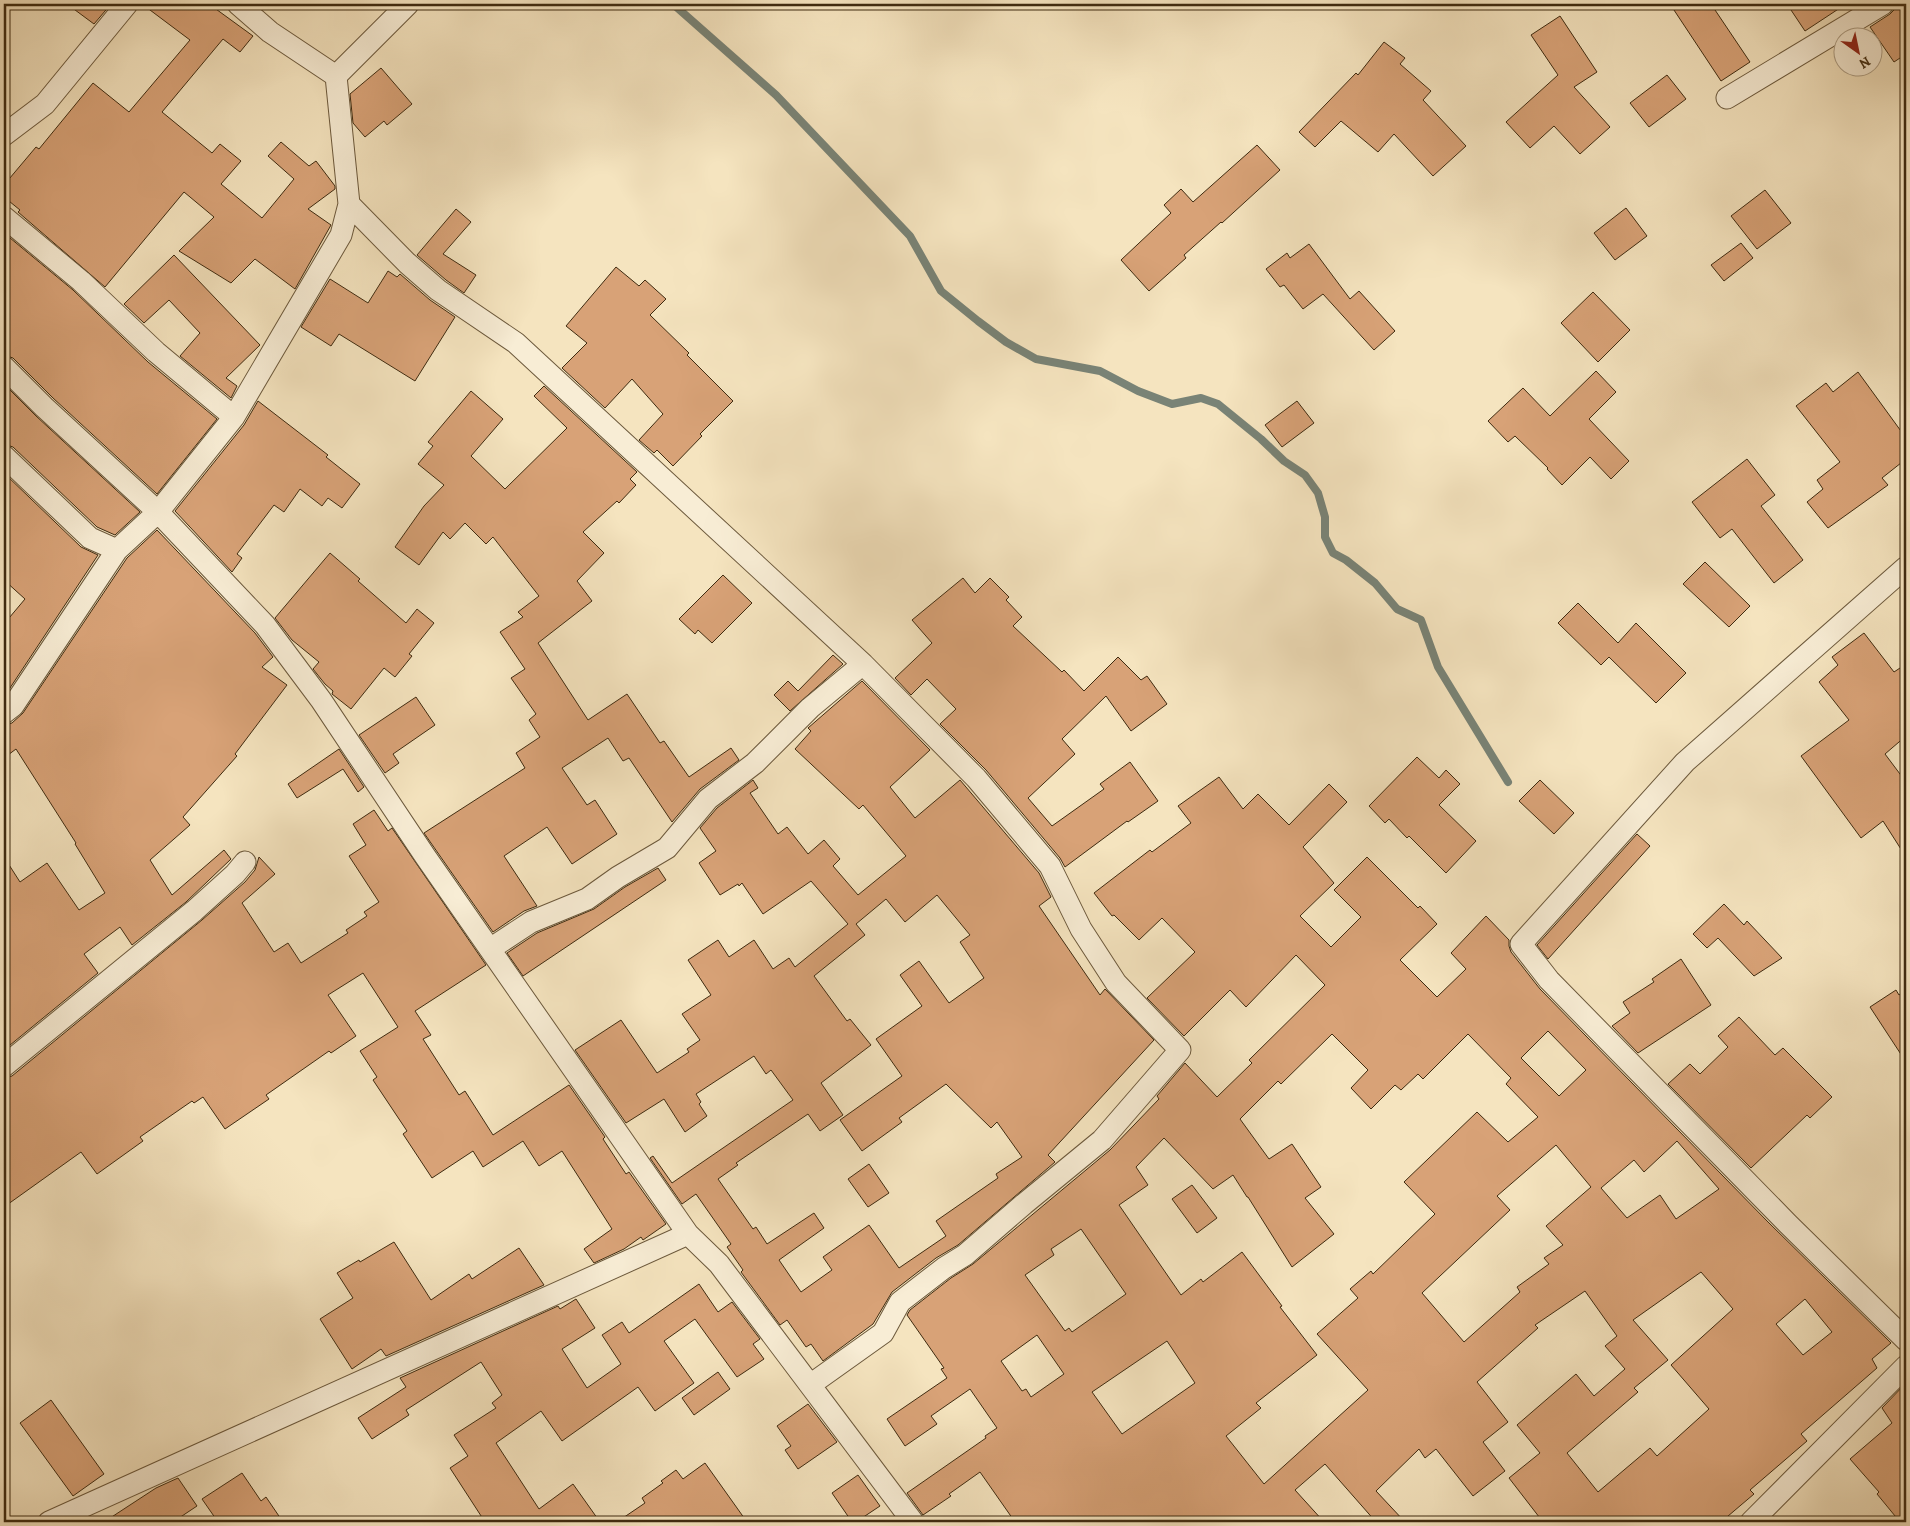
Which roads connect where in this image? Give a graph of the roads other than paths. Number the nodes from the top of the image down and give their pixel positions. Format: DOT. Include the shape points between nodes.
graph roads {
  1 [pos="127,4"];
  2 [pos="238,4"];
  3 [pos="408,4"];
  4 [pos="1883,4"];
  5 [pos="336,76"];
  6 [pos="1727,98"];
  7 [pos="4,135"];
  8 [pos="349,204"];
  9 [pos="4,217"];
  10 [pos="4,367"];
  11 [pos="234,417"];
  12 [pos="4,456"];
  13 [pos="158,512"];
  14 [pos="117,550"];
  15 [pos="1906,567"];
  16 [pos="863,664"];
  17 [pos="4,713"];
  18 [pos="245,862"];
  19 [pos="490,949"];
  20 [pos="4,1066"];
  21 [pos="688,1234"];
  22 [pos="1906,1340"];
  23 [pos="1906,1366"];
  24 [pos="810,1385"];
  25 [pos="50,1522"];
  26 [pos="912,1522"];
  27 [pos="1751,1522"];
  1 -- 7 [label="street" via="45,104"];
  2 -- 5 [label="street" via="270,32"];
  3 -- 5 [label="street"];
  4 -- 6 [label="street"];
  5 -- 8 [label="street"];
  8 -- 11 [label="street" via="341,235"];
  8 -- 16 [label="street" via="438,290 516,343"];
  9 -- 11 [label="street" via="81,280 156,352"];
  10 -- 13 [label="street"];
  11 -- 13 [label="street"];
  12 -- 14 [label="street" via="90,538"];
  13 -- 14 [label="street"];
  13 -- 19 [label="street" via="266,625 321,700"];
  14 -- 17 [label="street" via="13,706"];
  15 -- 22 [label="street" via="1685,762 1521,944 1550,980"];
  16 -- 19 [label="street" via="810,708 755,763 708,799 667,848 588,899 531,922"];
  16 -- 24 [label="street" via="976,778 1050,866 1081,929 1116,983 1180,1050 1102,1140 965,1255 900,1302 882,1333"];
  18 -- 20 [label="street" via="194,911"];
  19 -- 21 [label="street"];
  21 -- 24 [label="street" via="719,1264"];
  21 -- 25 [label="street"];
  23 -- 27 [label="street"];
  24 -- 26 [label="street"];
}
